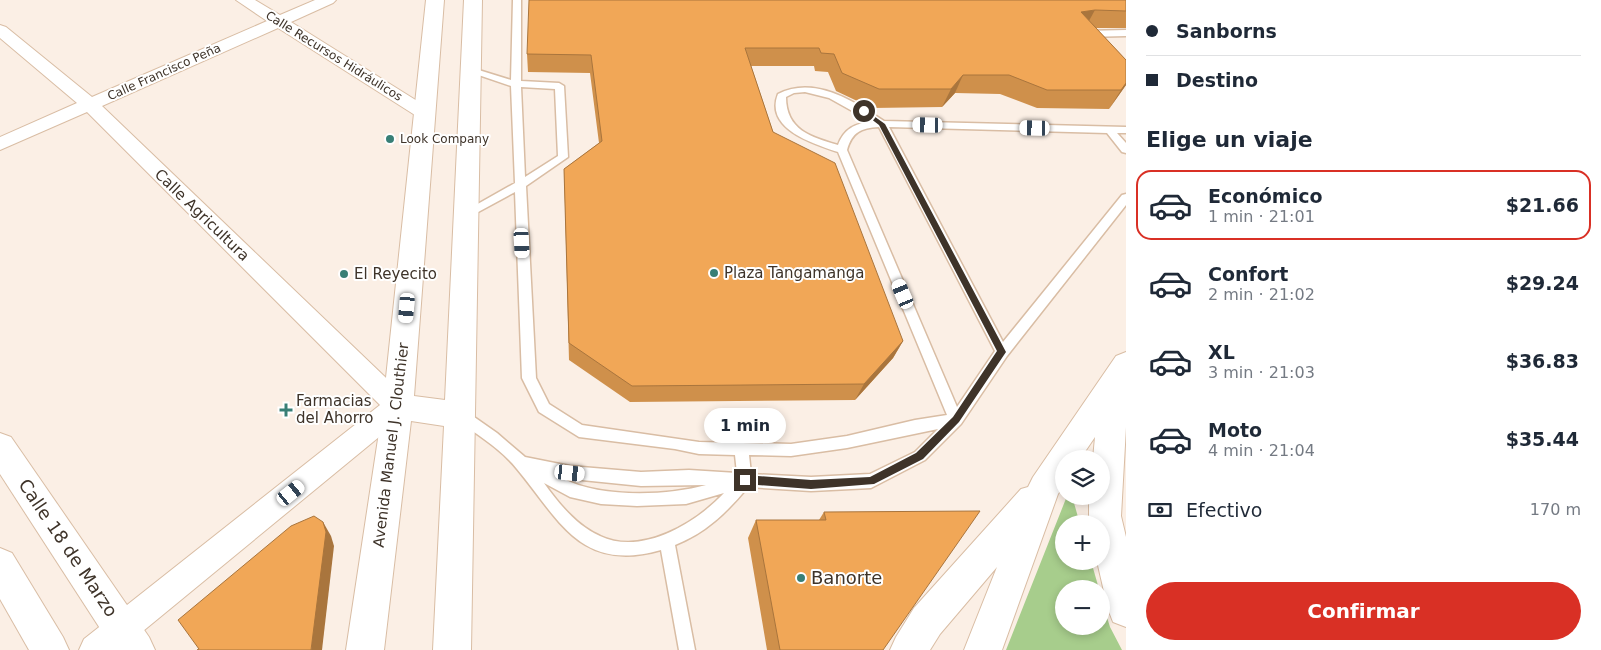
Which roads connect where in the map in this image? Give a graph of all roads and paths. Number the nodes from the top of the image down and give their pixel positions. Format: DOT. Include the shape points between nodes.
graph roads {
  1 [pos="244,0"];
  2 [pos="328,0"];
  3 [pos="435,0"];
  4 [pos="473,0"];
  5 [pos="517,0"];
  6 [pos="280,21"];
  7 [pos="0,30"];
  8 [pos="1126,33"];
  9 [pos="1091,40"];
  10 [pos="469,70"];
  11 [pos="516,84"];
  12 [pos="89,104"];
  13 [pos="424,114"];
  14 [pos="882,124"];
  15 [pos="1109,129"];
  16 [pos="1126,130"];
  17 [pos="0,144"];
  18 [pos="842,150"];
  19 [pos="1126,150"];
  20 [pos="520,186"];
  21 [pos="1126,198"];
  22 [pos="465,214"];
  23 [pos="1002,352"];
  24 [pos="1120,372"];
  25 [pos="398,406"];
  26 [pos="460,415"];
  27 [pos="956,420"];
  28 [pos="0,447"];
  29 [pos="741,450"];
  30 [pos="521,463"];
  31 [pos="745,480"];
  32 [pos="1044,487"];
  33 [pos="667,541"];
  34 [pos="0,565"];
  35 [pos="1126,609"];
  36 [pos="129,640"];
  37 [pos="50,650"];
  38 [pos="95,650"];
  39 [pos="365,650"];
  40 [pos="452,650"];
  41 [pos="687,650"];
  42 [pos="909,650"];
  43 [pos="983,650"];
  1 -- 6 [label="street, Calle Recursos Hidráulicos"];
  2 -- 6 [label="street, Calle Francisco Peña"];
  3 -- 13 [label="main road, Avenida Manuel J. Clouthier"];
  4 -- 10 [label="main road"];
  5 -- 11 [label="lane"];
  6 -- 12 [label="street, Calle Francisco Peña"];
  6 -- 13 [label="street, Calle Recursos Hidráulicos"];
  7 -- 12 [label="street, Calle Agricultura"];
  8 -- 9 [label="lane" via="1085,34"];
  10 -- 11 [label="lane"];
  10 -- 22 [label="main road"];
  11 -- 20 [label="lane"];
  11 -- 20 [label="lane" via="559,86 563,157"];
  12 -- 17 [label="street, Calle Francisco Peña"];
  12 -- 25 [label="street, Calle Agricultura"];
  13 -- 25 [label="main road, Avenida Manuel J. Clouthier"];
  14 -- 15 [label="lane"];
  14 -- 18 [label="lane" via="852,129 845,137"];
  14 -- 18 [label="lane" via="848,102 815,91 799,89 781,96 784,119 793,130 807,139"];
  14 -- 23 [label="lane"];
  15 -- 16 [label="lane"];
  15 -- 19 [label="lane"];
  18 -- 27 [label="lane"];
  20 -- 22 [label="lane"];
  20 -- 29 [label="lane" via="529,378 544,408 579,430 699,448"];
  21 -- 23 [label="lane"];
  22 -- 26 [label="main road"];
  23 -- 27 [label="lane"];
  24 -- 32 [label="main road"];
  24 -- 35 [label="main road" via="1104,516"];
  25 -- 26 [label="main road"];
  25 -- 36 [label="street"];
  25 -- 39 [label="main road, Avenida Manuel J. Clouthier"];
  26 -- 30 [label="lane"];
  26 -- 40 [label="main road"];
  27 -- 29 [label="lane" via="791,450"];
  27 -- 31 [label="lane" via="920,456 871,481 811,484"];
  28 -- 36 [label="main road, Calle 18 de Marzo"];
  29 -- 31 [label="lane"];
  30 -- 31 [label="lane" via="600,476"];
  30 -- 31 [label="lane" via="570,490 601,497 686,497"];
  30 -- 33 [label="lane" via="554,508 594,542 637,548"];
  31 -- 33 [label="lane" via="701,523"];
  32 -- 42 [label="main road" via="927,621"];
  32 -- 43 [label="main road"];
  33 -- 41 [label="lane"];
  34 -- 37 [label="main road"];
  36 -- 38 [label="street"];
}
